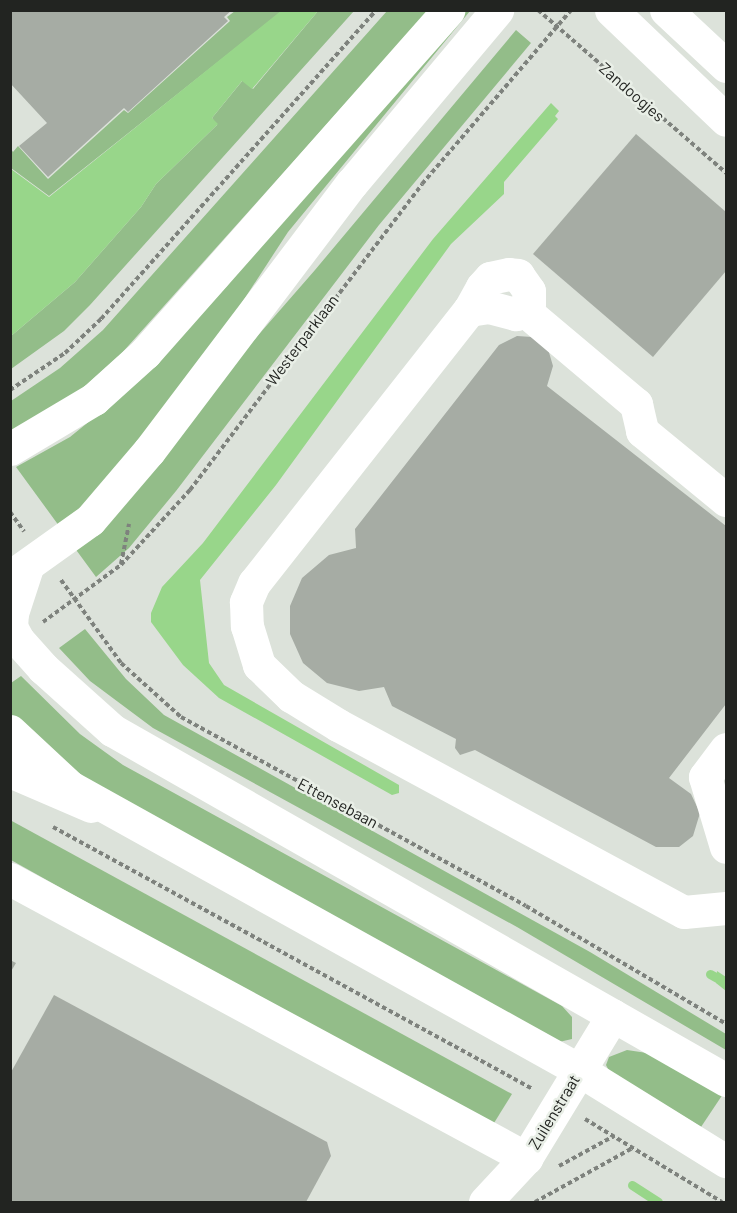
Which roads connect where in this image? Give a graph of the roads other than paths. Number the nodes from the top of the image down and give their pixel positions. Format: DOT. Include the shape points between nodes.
graph roads {
  1 [pos="448,10"];
  2 [pos="497,10"];
  3 [pos="610,10"];
  4 [pos="666,10"];
  5 [pos="726,66"];
  6 [pos="726,120"];
  7 [pos="10,449"];
  8 [pos="726,500"];
  9 [pos="27,567"];
  10 [pos="14,635"];
  11 [pos="10,731"];
  12 [pos="721,766"];
  13 [pos="10,771"];
  14 [pos="127,821"];
  15 [pos="726,847"];
  16 [pos="10,879"];
  17 [pos="726,908"];
  18 [pos="613,1015"];
  19 [pos="579,1070"];
  20 [pos="726,1080"];
  21 [pos="526,1158"];
  22 [pos="726,1161"];
  23 [pos="485,1203"];
  1 -- 7 [label="main road" via="145,353 94,399"];
  2 -- 9 [label="main road" via="352,183 149,451 90,520"];
  3 -- 6 [label="main road"];
  4 -- 5 [label="main road"];
  8 -- 17 [label="main road" via="642,431 636,404 523,309 529,303 529,291 518,276 490,278 255,583 246,602 247,626 259,665 291,696 684,912"];
  9 -- 10 [label="main road" via="12,613"];
  10 -- 18 [label="main road" via="67,692 111,730"];
  11 -- 14 [label="main road" via="70,787"];
  12 -- 15 [label="main road" via="705,777"];
  13 -- 14 [label="main road"];
  14 -- 19 [label="main road"];
  16 -- 21 [label="main road"];
  18 -- 19 [label="main road, Zuilenstraat"];
  18 -- 20 [label="main road"];
  19 -- 21 [label="main road, Zuilenstraat"];
  19 -- 22 [label="main road"];
  21 -- 23 [label="main road, Zuilenstraat"];
}
